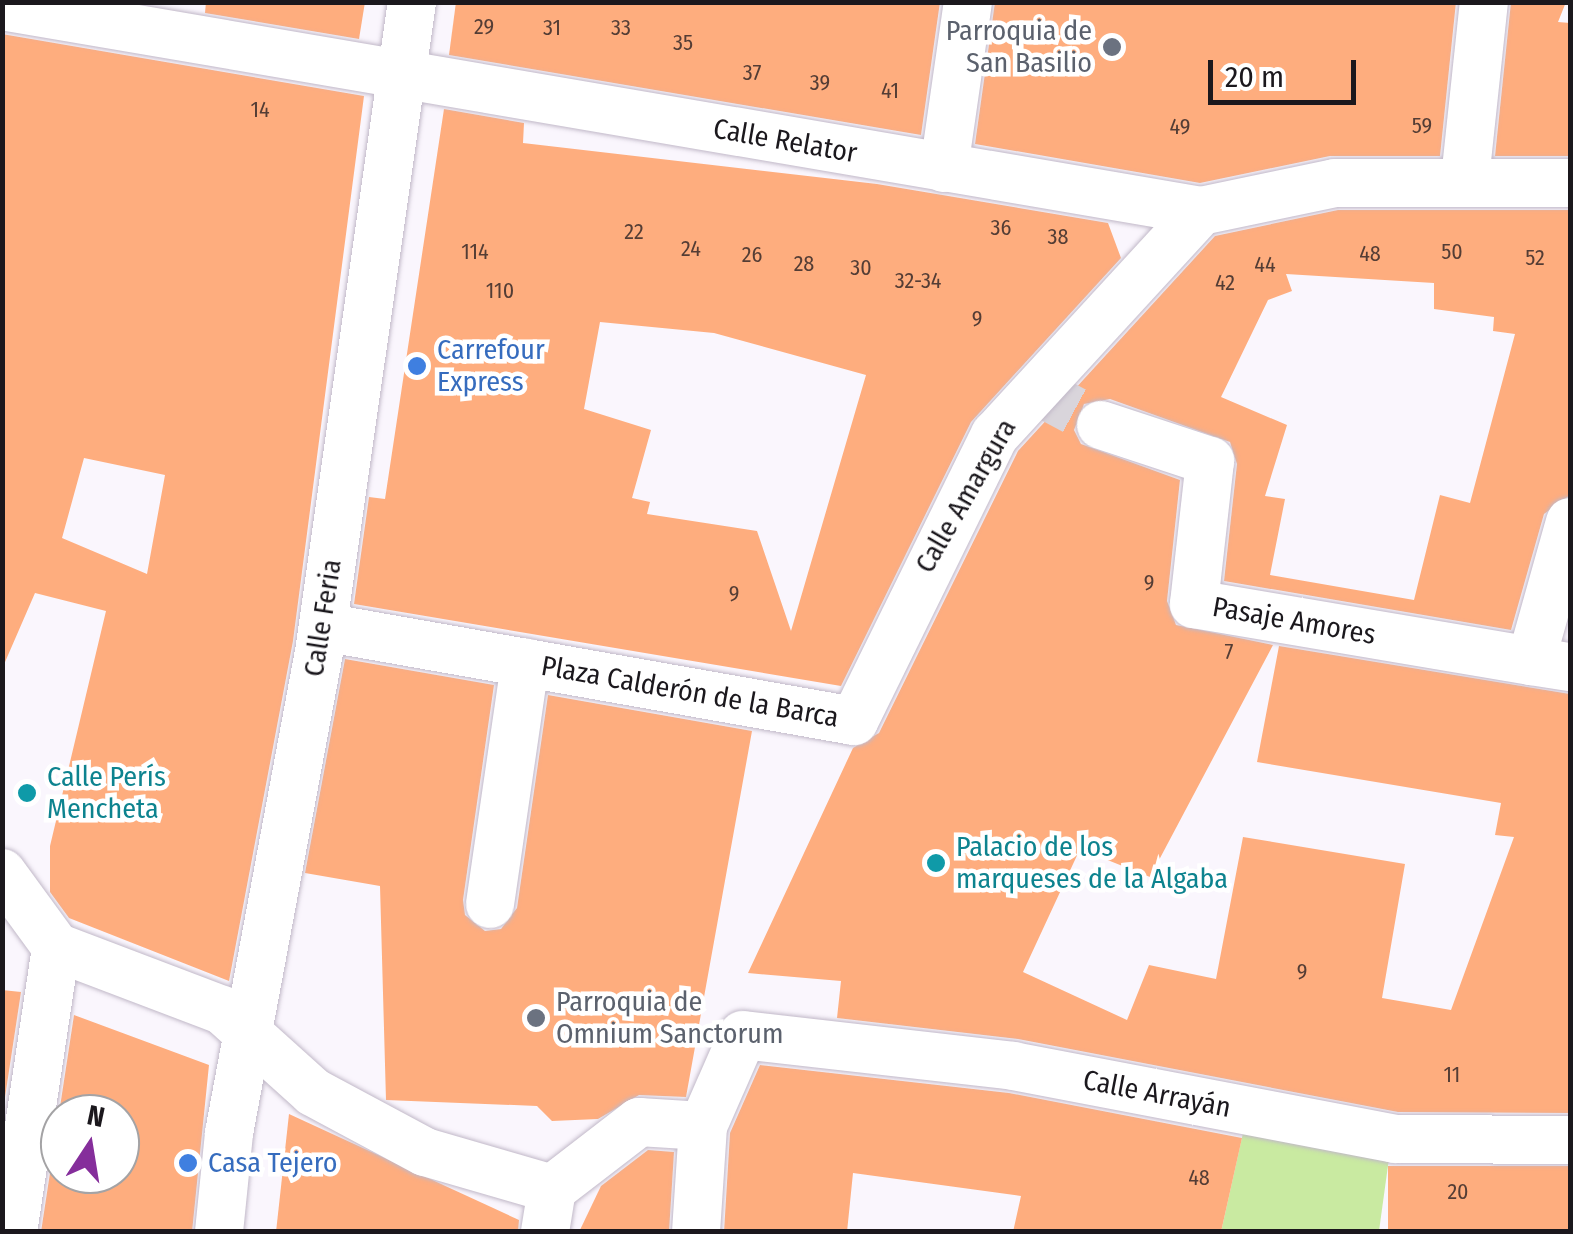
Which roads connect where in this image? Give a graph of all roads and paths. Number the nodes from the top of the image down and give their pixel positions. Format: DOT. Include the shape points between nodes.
graph roads {
  1 [pos="412,2"];
  2 [pos="968,2"];
  3 [pos="1484,2"];
  4 [pos="2,6"];
  5 [pos="171,19"];
  6 [pos="401,75"];
  7 [pos="944,168"];
  8 [pos="1465,179"];
  9 [pos="1570,183"];
  10 [pos="1201,212"];
  11 [pos="1100,425"];
  12 [pos="1570,522"];
  13 [pos="323,628"];
  14 [pos="525,663"];
  15 [pos="1550,664"];
  16 [pos="854,721"];
  17 [pos="2,872"];
  18 [pos="490,904"];
  19 [pos="56,947"];
  20 [pos="248,1032"];
  21 [pos="702,1126"];
  22 [pos="1570,1140"];
  23 [pos="548,1210"];
  24 [pos="13,1232"];
  25 [pos="219,1232"];
  26 [pos="696,1232"];
  1 -- 6 [label="street, Calle Feria"];
  2 -- 7 [label="street"];
  3 -- 8 [label="street"];
  4 -- 5 [label="street, Calle Relator"];
  5 -- 6 [label="street, Calle Relator"];
  6 -- 7 [label="street, Calle Relator"];
  6 -- 13 [label="street, Calle Feria"];
  7 -- 10 [label="street, Calle Relator"];
  8 -- 9 [label="street, Calle Relator"];
  8 -- 10 [label="street, Calle Relator" via="1336,183"];
  10 -- 16 [label="street, Calle Amargura" via="995,435"];
  11 -- 15 [label="street, Pasaje Amores" via="1210,461 1194,604"];
  12 -- 15 [label="street"];
  13 -- 14 [label="street, Plaza Calderón de la Barca"];
  13 -- 20 [label="street, Calle Feria"];
  14 -- 16 [label="street, Plaza Calderón de la Barca"];
  14 -- 18 [label="street, Plaza Calderón de la Barca"];
  17 -- 19 [label="street"];
  19 -- 20 [label="street" via="222,1010"];
  19 -- 24 [label="street"];
  20 -- 23 [label="street" via="314,1092"];
  20 -- 25 [label="street, Calle Feria"];
  21 -- 22 [label="street, Calle Arrayán" via="743,1035 1013,1066 1395,1139"];
  21 -- 23 [label="street" via="639,1122"];
  21 -- 26 [label="street"];
}
